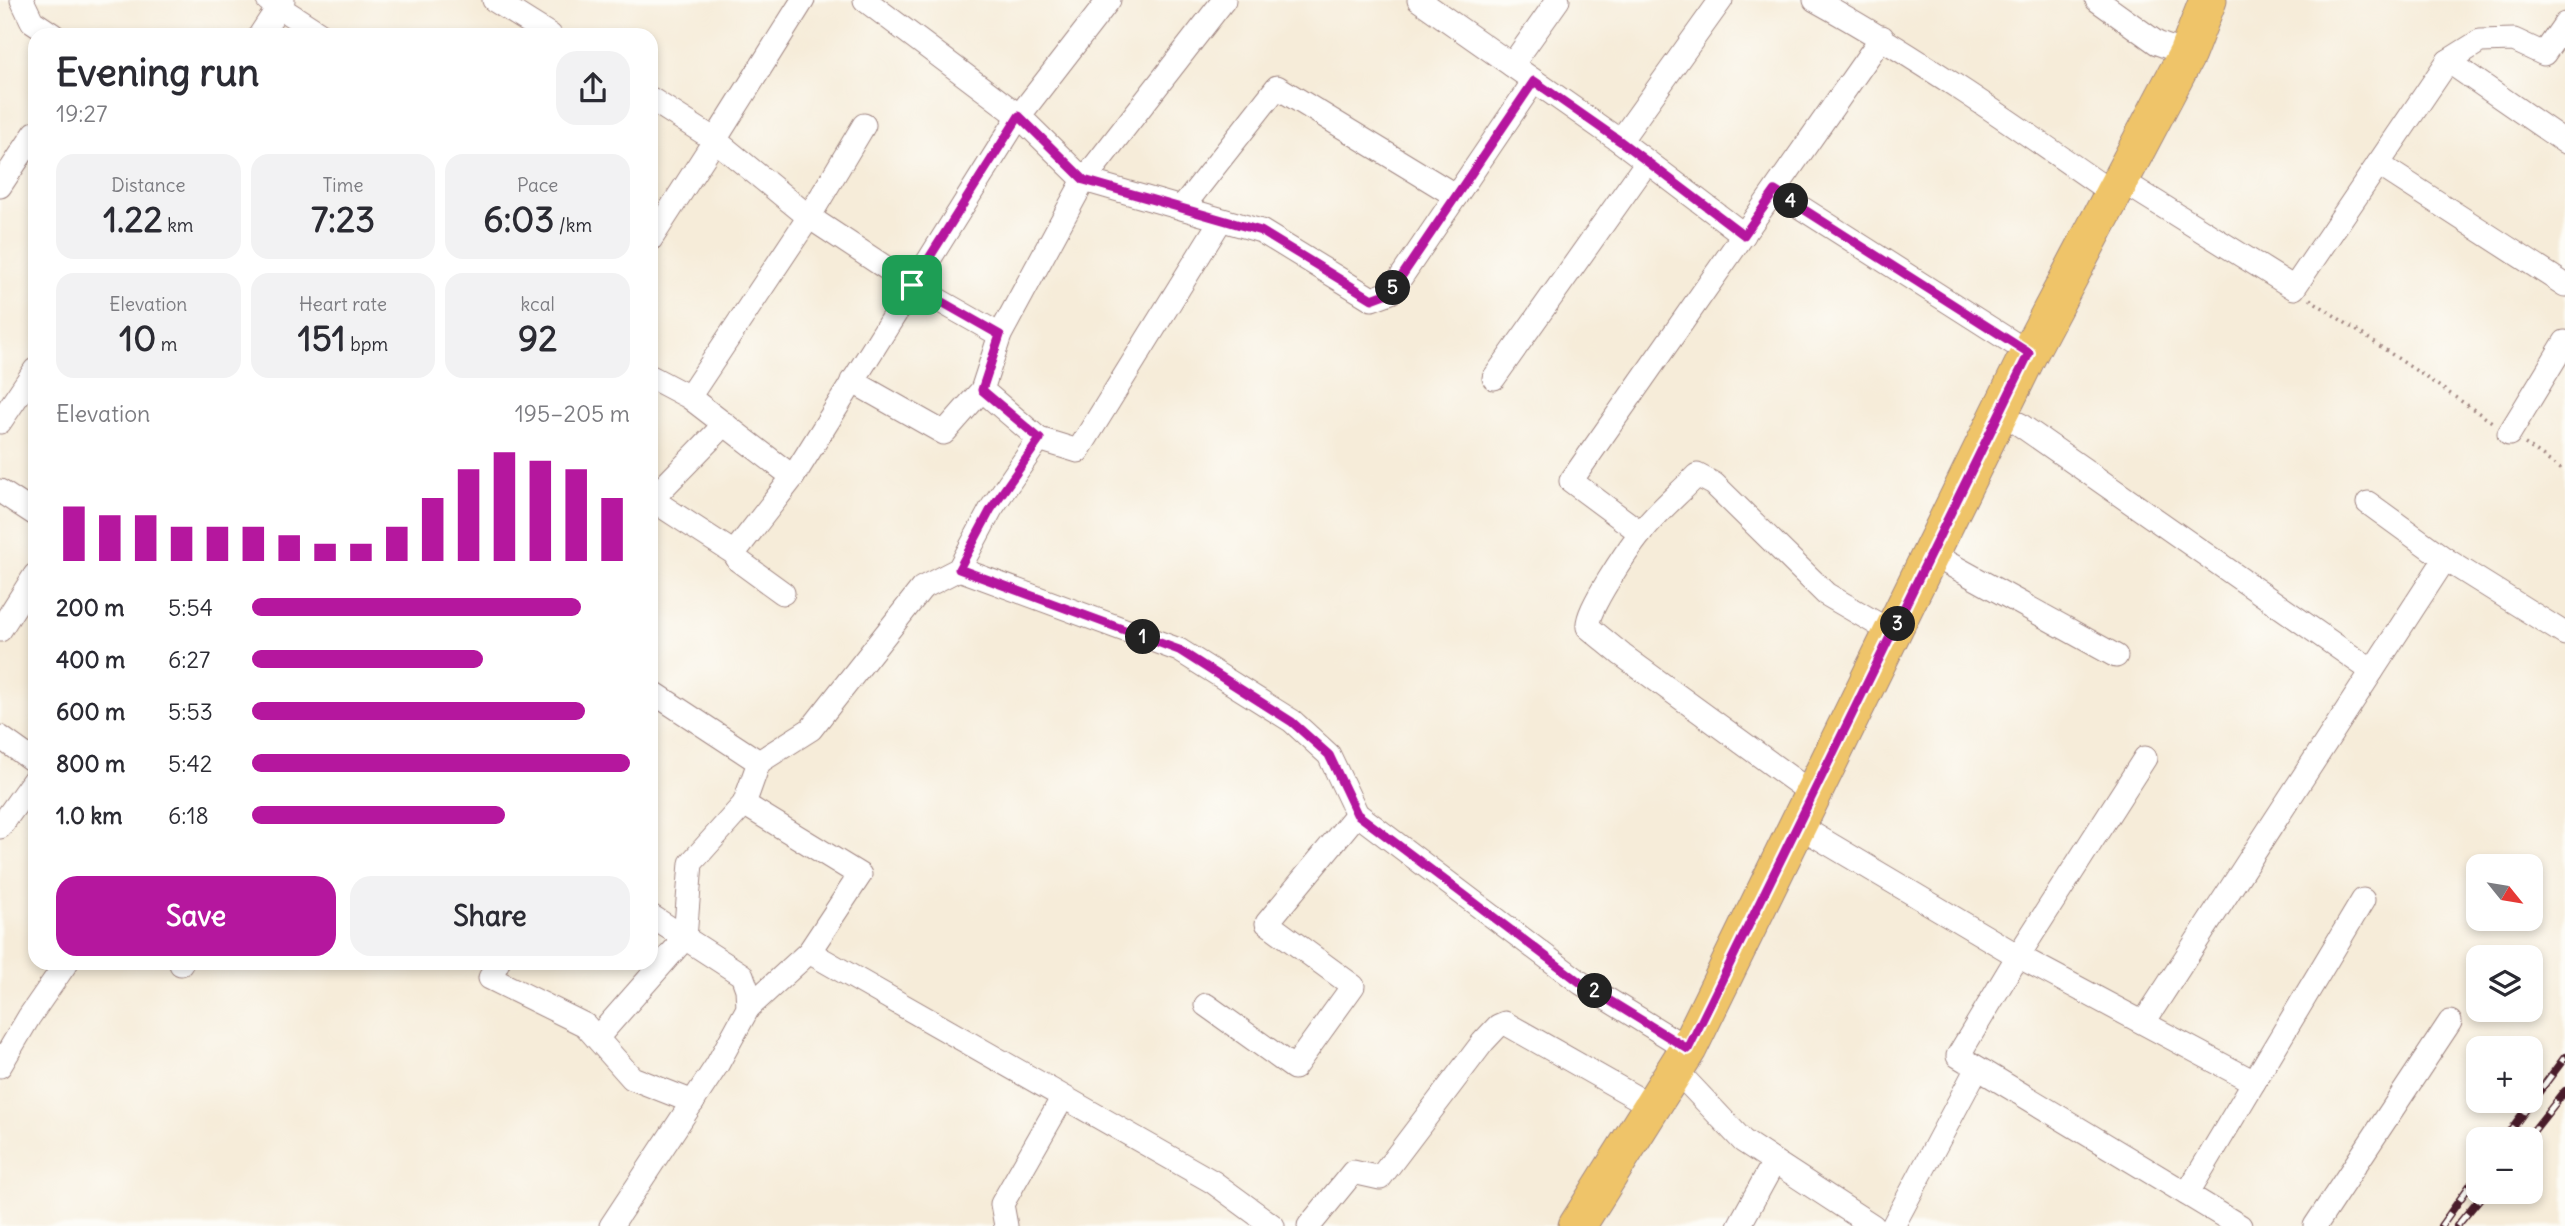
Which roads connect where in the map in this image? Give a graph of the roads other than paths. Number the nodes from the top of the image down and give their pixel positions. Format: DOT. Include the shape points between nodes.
graph roads {
  1 [pos="22,0"];
  2 [pos="494,0"];
  3 [pos="803,0"];
  4 [pos="864,0"];
  5 [pos="1109,0"];
  6 [pos="1224,0"];
  7 [pos="1419,0"];
  8 [pos="1558,0"];
  9 [pos="1721,0"];
  10 [pos="1815,0"];
  11 [pos="2097,0"];
  12 [pos="2208,0"];
  13 [pos="2225,0"];
  14 [pos="277,3"];
  15 [pos="2565,24"];
  16 [pos="42,28"];
  17 [pos="264,28"];
  18 [pos="312,28"];
  19 [pos="539,28"];
  20 [pos="1882,37"];
  21 [pos="2187,54"];
  22 [pos="2448,61"];
  23 [pos="1511,65"];
  24 [pos="1534,81"];
  25 [pos="658,103"];
  26 [pos="1019,116"];
  27 [pos="864,125"];
  28 [pos="715,139"];
  29 [pos="1620,141"];
  30 [pos="2565,142"];
  31 [pos="28,144"];
  32 [pos="1647,162"];
  33 [pos="2378,164"];
  34 [pos="1084,180"];
  35 [pos="0,186"];
  36 [pos="2122,190"];
  37 [pos="1775,191"];
  38 [pos="1456,196"];
  39 [pos="1182,208"];
  40 [pos="809,217"];
  41 [pos="1221,220"];
  42 [pos="658,228"];
  43 [pos="1744,235"];
  44 [pos="912,285"];
  45 [pos="2565,285"];
  46 [pos="1000,335"];
  47 [pos="2565,342"];
  48 [pos="2029,353"];
  49 [pos="1494,378"];
  50 [pos="28,380"];
  51 [pos="658,381"];
  52 [pos="852,382"];
  53 [pos="982,390"];
  54 [pos="689,397"];
  55 [pos="0,422"];
  56 [pos="725,424"];
  57 [pos="2020,424"];
  58 [pos="2509,434"];
  59 [pos="1040,439"];
  60 [pos="793,477"];
  61 [pos="0,491"];
  62 [pos="658,492"];
  63 [pos="2368,503"];
  64 [pos="658,504"];
  65 [pos="28,509"];
  66 [pos="1641,533"];
  67 [pos="734,553"];
  68 [pos="2445,559"];
  69 [pos="1944,561"];
  70 [pos="959,569"];
  71 [pos="28,586"];
  72 [pos="783,593"];
  73 [pos="0,630"];
  74 [pos="1893,633"];
  75 [pos="2565,635"];
  76 [pos="2116,656"];
  77 [pos="2372,671"];
  78 [pos="658,697"];
  79 [pos="0,737"];
  80 [pos="28,757"];
  81 [pos="2145,758"];
  82 [pos="759,762"];
  83 [pos="28,788"];
  84 [pos="744,804"];
  85 [pos="1357,814"];
  86 [pos="1808,818"];
  87 [pos="0,827"];
  88 [pos="2363,900"];
  89 [pos="658,921"];
  90 [pos="685,938"];
  91 [pos="809,952"];
  92 [pos="2018,956"];
  93 [pos="658,969"];
  94 [pos="61,970"];
  95 [pos="494,970"];
  96 [pos="657,970"];
  97 [pos="1206,1005"];
  98 [pos="748,1008"];
  99 [pos="2144,1022"];
  100 [pos="2450,1022"];
  101 [pos="597,1038"];
  102 [pos="0,1066"];
  103 [pos="1684,1067"];
  104 [pos="1977,1068"];
  105 [pos="2254,1082"];
  106 [pos="1063,1097"];
  107 [pos="693,1102"];
  108 [pos="1653,1107"];
  109 [pos="1774,1162"];
  110 [pos="2188,1194"];
  111 [pos="611,1226"];
  112 [pos="1006,1226"];
  113 [pos="1273,1226"];
  114 [pos="1309,1226"];
  115 [pos="1577,1226"];
  116 [pos="1597,1226"];
  117 [pos="1739,1226"];
  118 [pos="1873,1226"];
  119 [pos="1893,1226"];
  120 [pos="2240,1226"];
  121 [pos="2315,1226"];
  1 -- 16 [label="street" via="32,21"];
  2 -- 19 [label="street"];
  3 -- 28 [label="street"];
  4 -- 26 [label="street"];
  5 -- 26 [label="street"];
  6 -- 34 [label="street"];
  7 -- 23 [label="street"];
  8 -- 23 [label="street"];
  9 -- 29 [label="street"];
  10 -- 20 [label="street"];
  11 -- 21 [label="street" via="2157,43"];
  12 -- 21 [label="main road"];
  13 -- 36 [label="main road" via="2201,58"];
  14 -- 17 [label="street"];
  14 -- 18 [label="street"];
  15 -- 22 [label="street" via="2544,54 2514,40 2480,41"];
  20 -- 36 [label="street"];
  20 -- 37 [label="street"];
  21 -- 36 [label="main road"];
  22 -- 30 [label="street"];
  22 -- 33 [label="street"];
  23 -- 24 [label="street"];
  24 -- 29 [label="street"];
  24 -- 38 [label="street"];
  25 -- 28 [label="street"];
  26 -- 34 [label="street"];
  26 -- 44 [label="street"];
  27 -- 40 [label="street"];
  28 -- 40 [label="street"];
  28 -- 42 [label="street"];
  29 -- 32 [label="street"];
  31 -- 35 [label="street"];
  32 -- 43 [label="street"];
  32 -- 49 [label="street"];
  33 -- 36 [label="street" via="2294,288"];
  33 -- 45 [label="street"];
  34 -- 39 [label="street"];
  34 -- 46 [label="street"];
  36 -- 48 [label="main road"];
  36 -- 69 [label="main road"];
  37 -- 43 [label="street"];
  37 -- 48 [label="street"];
  38 -- 39 [label="street" via="1277,87"];
  38 -- 41 [label="street" via="1391,292 1372,299 1261,231"];
  39 -- 41 [label="street"];
  40 -- 44 [label="street"];
  40 -- 54 [label="street"];
  41 -- 59 [label="street" via="1078,451"];
  43 -- 66 [label="street" via="1571,481"];
  44 -- 46 [label="street"];
  44 -- 52 [label="street"];
  46 -- 53 [label="street"];
  47 -- 58 [label="street"];
  48 -- 74 [label="main road"];
  50 -- 55 [label="street"];
  51 -- 54 [label="street"];
  52 -- 53 [label="street" via="944,433"];
  52 -- 60 [label="street"];
  53 -- 59 [label="street"];
  54 -- 56 [label="street"];
  56 -- 60 [label="street"];
  56 -- 62 [label="street"];
  57 -- 77 [label="street"];
  59 -- 70 [label="street" via="991,509"];
  60 -- 67 [label="street"];
  61 -- 65 [label="street"];
  63 -- 68 [label="street"];
  64 -- 67 [label="street"];
  66 -- 74 [label="street" via="1697,475 1714,484 1826,594"];
  66 -- 86 [label="street" via="1594,604 1586,621 1588,628"];
  67 -- 72 [label="street" via="738,561"];
  68 -- 75 [label="street"];
  68 -- 77 [label="street"];
  69 -- 76 [label="street"];
  69 -- 86 [label="main road"];
  70 -- 82 [label="street" via="922,589 811,729"];
  70 -- 85 [label="street" via="1179,650 1292,722 1329,755"];
  71 -- 73 [label="street"];
  74 -- 86 [label="main road"];
  77 -- 99 [label="street"];
  78 -- 82 [label="street"];
  79 -- 80 [label="street"];
  81 -- 92 [label="street"];
  82 -- 84 [label="street"];
  83 -- 87 [label="street"];
  84 -- 90 [label="street" via="691,863"];
  84 -- 91 [label="street" via="860,875"];
  85 -- 97 [label="street" via="1267,923 1353,986 1294,1068"];
  85 -- 103 [label="street"];
  86 -- 92 [label="street"];
  86 -- 103 [label="main road"];
  88 -- 105 [label="street"];
  89 -- 90 [label="street"];
  90 -- 93 [label="street"];
  90 -- 98 [label="street" via="742,975"];
  91 -- 98 [label="street"];
  91 -- 106 [label="street"];
  92 -- 99 [label="street"];
  92 -- 104 [label="street" via="1958,1056"];
  94 -- 102 [label="street"];
  95 -- 101 [label="street" via="490,978 585,1025"];
  96 -- 101 [label="street"];
  98 -- 107 [label="street"];
  99 -- 105 [label="street"];
  100 -- 121 [label="street"];
  101 -- 107 [label="street" via="632,1079"];
  103 -- 108 [label="main road"];
  103 -- 109 [label="street" via="1743,1141"];
  103 -- 116 [label="main road"];
  104 -- 110 [label="street"];
  104 -- 119 [label="street"];
  105 -- 110 [label="street"];
  106 -- 112 [label="street" via="1002,1204"];
  106 -- 113 [label="street" via="1213,1182"];
  107 -- 111 [label="street"];
  108 -- 114 [label="street" via="1505,1023 1483,1042 1380,1178 1353,1171"];
  108 -- 115 [label="main road"];
  109 -- 117 [label="street"];
  109 -- 118 [label="street"];
  110 -- 120 [label="street"];
}
